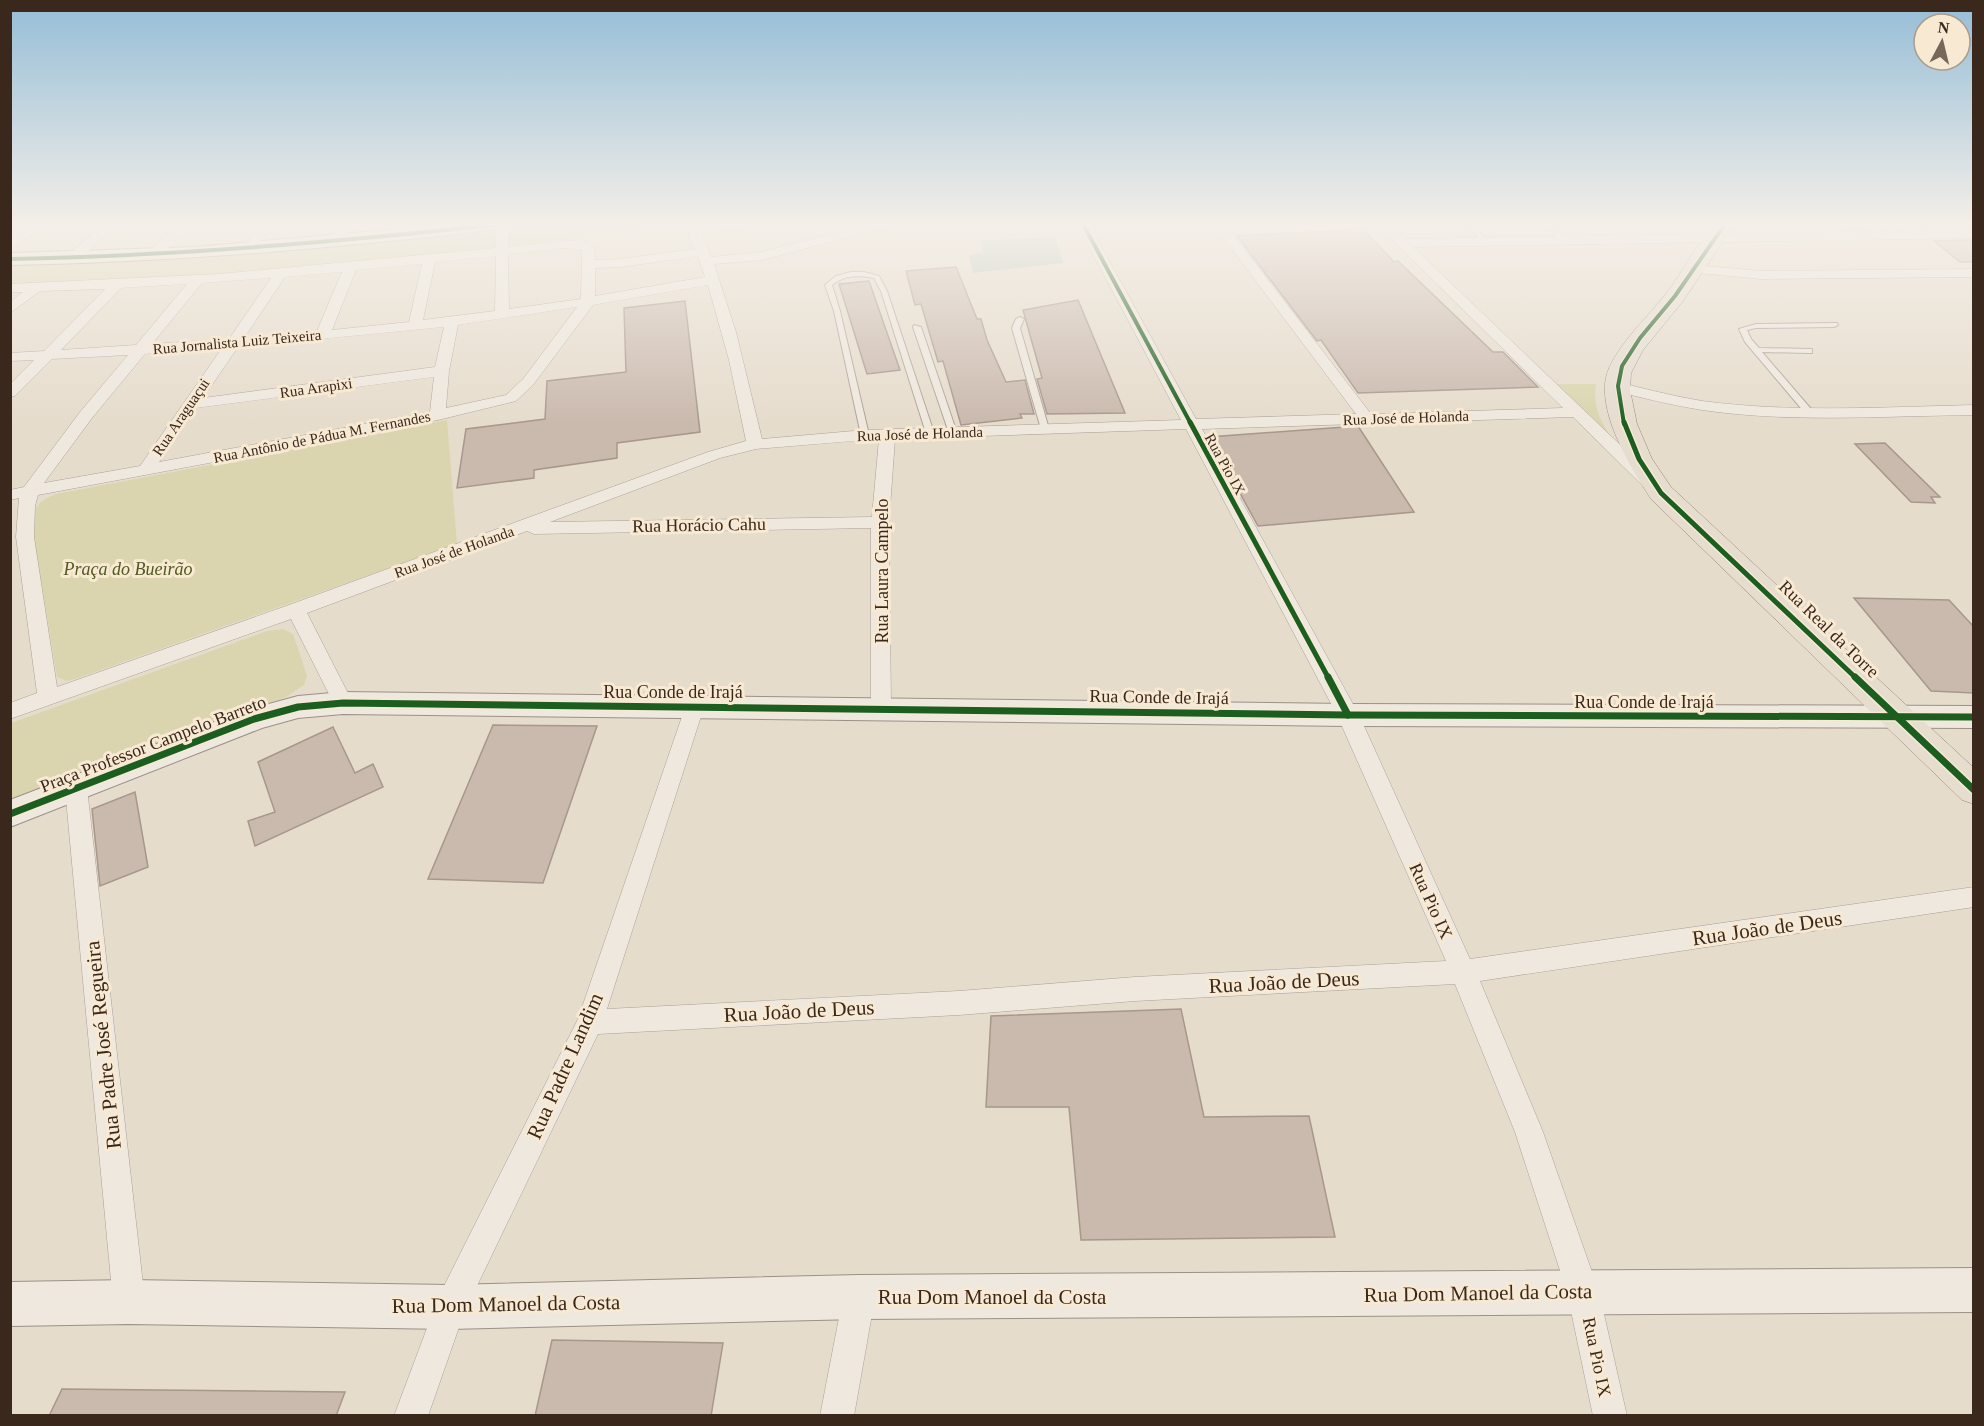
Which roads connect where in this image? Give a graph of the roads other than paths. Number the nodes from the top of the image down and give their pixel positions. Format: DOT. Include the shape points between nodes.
graph roads {
  1 [pos="33,291"];
  2 [pos="111,291"];
  3 [pos="189,291"];
  4 [pos="269,291"];
  5 [pos="341,291"];
  6 [pos="423,291"];
  7 [pos="502,291"];
  8 [pos="588,291"];
  9 [pos="653,291"];
  10 [pos="715,291"];
  11 [pos="830,291"];
  12 [pos="884,291"];
  13 [pos="1119,291"];
  14 [pos="1270,291"];
  15 [pos="1453,291"];
  16 [pos="1677,291"];
  17 [pos="588,302"];
  18 [pos="10,309"];
  19 [pos="502,313"];
  20 [pos="1020,319"];
  21 [pos="452,321"];
  22 [pos="1834,325"];
  23 [pos="415,326"];
  24 [pos="917,327"];
  25 [pos="323,335"];
  26 [pos="231,344"];
  27 [pos="139,350"];
  28 [pos="1757,350"];
  29 [pos="1809,351"];
  30 [pos="45,355"];
  31 [pos="10,357"];
  32 [pos="442,371"];
  33 [pos="1617,387"];
  34 [pos="10,393"];
  35 [pos="189,404"];
  36 [pos="1974,410"];
  37 [pos="1808,411"];
  38 [pos="1575,412"];
  39 [pos="438,415"];
  40 [pos="1368,420"];
  41 [pos="1190,424"];
  42 [pos="1045,429"];
  43 [pos="930,433"];
  44 [pos="953,433"];
  45 [pos="865,435"];
  46 [pos="887,435"];
  47 [pos="754,444"];
  48 [pos="145,470"];
  49 [pos="30,491"];
  50 [pos="1661,493"];
  51 [pos="10,495"];
  52 [pos="880,522"];
  53 [pos="518,529"];
  54 [pos="296,610"];
  55 [pos="48,697"];
  56 [pos="343,703"];
  57 [pos="694,707"];
  58 [pos="881,708"];
  59 [pos="10,711"];
  60 [pos="1348,715"];
  61 [pos="1974,717"];
  62 [pos="1900,718"];
  63 [pos="76,788"];
  64 [pos="1974,790"];
  65 [pos="10,814"];
  66 [pos="1974,897"];
  67 [pos="1463,972"];
  68 [pos="590,1022"];
  69 [pos="1974,1290"];
  70 [pos="1583,1292"];
  71 [pos="858,1297"];
  72 [pos="129,1302"];
  73 [pos="10,1304"];
  74 [pos="450,1307"];
  75 [pos="411,1416"];
  76 [pos="837,1416"];
  77 [pos="1610,1416"];
  1 -- 18 [label="street"];
  2 -- 30 [label="street"];
  3 -- 27 [label="street"];
  4 -- 26 [label="street, Rua Araguaçui"];
  5 -- 25 [label="street"];
  6 -- 23 [label="street"];
  7 -- 19 [label="street"];
  8 -- 17 [label="street"];
  9 -- 17 [label="street, Rua Jornalista Luiz Teixeira"];
  10 -- 47 [label="street" via="736,357"];
  11 -- 45 [label="lane"];
  12 -- 43 [label="lane"];
  13 -- 41 [label="street, Rua Pio IX"];
  14 -- 40 [label="street"];
  15 -- 38 [label="street, Rua Real da Torre"];
  16 -- 33 [label="main road" via="1620,368"];
  17 -- 19 [label="street, Rua Jornalista Luiz Teixeira"];
  17 -- 39 [label="street, Rua Antônio de Pádua M. Fernandes" via="519,392 494,404"];
  19 -- 21 [label="street, Rua Jornalista Luiz Teixeira"];
  20 -- 42 [label="lane" via="1016,328"];
  21 -- 23 [label="street, Rua Jornalista Luiz Teixeira"];
  21 -- 32 [label="street"];
  22 -- 28 [label="lane" via="1743,329"];
  23 -- 25 [label="street, Rua Jornalista Luiz Teixeira"];
  24 -- 44 [label="lane"];
  25 -- 26 [label="street, Rua Jornalista Luiz Teixeira"];
  26 -- 27 [label="street, Rua Jornalista Luiz Teixeira"];
  26 -- 35 [label="street, Rua Araguaçui"];
  27 -- 30 [label="street, Rua Jornalista Luiz Teixeira"];
  27 -- 49 [label="street"];
  28 -- 29 [label="lane"];
  28 -- 37 [label="lane"];
  30 -- 31 [label="street, Rua Jornalista Luiz Teixeira"];
  30 -- 34 [label="street"];
  32 -- 35 [label="street, Rua Arapixi"];
  32 -- 39 [label="street"];
  33 -- 37 [label="street" via="1703,406"];
  33 -- 50 [label="main road" via="1627,439"];
  35 -- 48 [label="street, Rua Araguaçui"];
  36 -- 37 [label="street"];
  38 -- 40 [label="street, Rua José de Holanda"];
  38 -- 50 [label="street, Rua Real da Torre"];
  39 -- 48 [label="street, Rua Antônio de Pádua M. Fernandes"];
  40 -- 41 [label="street, Rua José de Holanda"];
  41 -- 42 [label="street, Rua José de Holanda"];
  41 -- 60 [label="street, Rua Pio IX"];
  42 -- 44 [label="street, Rua José de Holanda"];
  43 -- 44 [label="street, Rua José de Holanda"];
  43 -- 46 [label="street, Rua José de Holanda"];
  45 -- 46 [label="street, Rua José de Holanda"];
  45 -- 47 [label="street, Rua José de Holanda"];
  46 -- 52 [label="street, Rua Laura Campelo"];
  47 -- 53 [label="street, Rua José de Holanda" via="676,468"];
  48 -- 49 [label="street, Rua Antônio de Pádua M. Fernandes"];
  49 -- 51 [label="street, Rua Antônio de Pádua M. Fernandes"];
  49 -- 55 [label="street" via="25,537"];
  50 -- 62 [label="main road, Rua Real da Torre"];
  52 -- 53 [label="street, Rua Horácio Cahu"];
  52 -- 58 [label="street, Rua Laura Campelo"];
  53 -- 54 [label="street, Rua José de Holanda"];
  54 -- 55 [label="street"];
  54 -- 56 [label="street"];
  55 -- 59 [label="street"];
  56 -- 57 [label="main road, Rua Conde de Irajá"];
  56 -- 63 [label="main road, Praça Professor Campelo Barreto" via="297,707 254,719"];
  57 -- 58 [label="main road, Rua Conde de Irajá"];
  57 -- 68 [label="street, Rua Padre Landim"];
  58 -- 60 [label="main road, Rua Conde de Irajá"];
  60 -- 62 [label="main road, Rua Conde de Irajá"];
  60 -- 67 [label="street, Rua Pio IX"];
  61 -- 62 [label="main road, Rua Conde de Irajá"];
  62 -- 64 [label="main road, Rua Real da Torre"];
  63 -- 65 [label="main road, Praça Professor Campelo Barreto"];
  63 -- 72 [label="street, Rua Padre José Regueira"];
  66 -- 67 [label="street, Rua João de Deus"];
  67 -- 68 [label="street, Rua João de Deus"];
  67 -- 70 [label="street, Rua Pio IX" via="1529,1132"];
  68 -- 74 [label="street, Rua Padre Landim"];
  69 -- 70 [label="main road, Rua Dom Manoel da Costa"];
  70 -- 71 [label="main road, Rua Dom Manoel da Costa"];
  70 -- 77 [label="street, Rua Pio IX"];
  71 -- 74 [label="main road, Rua Dom Manoel da Costa"];
  71 -- 76 [label="street"];
  72 -- 73 [label="main road, Rua Dom Manoel da Costa"];
  72 -- 74 [label="main road, Rua Dom Manoel da Costa"];
  74 -- 75 [label="street, Rua Padre Landim"];
}
